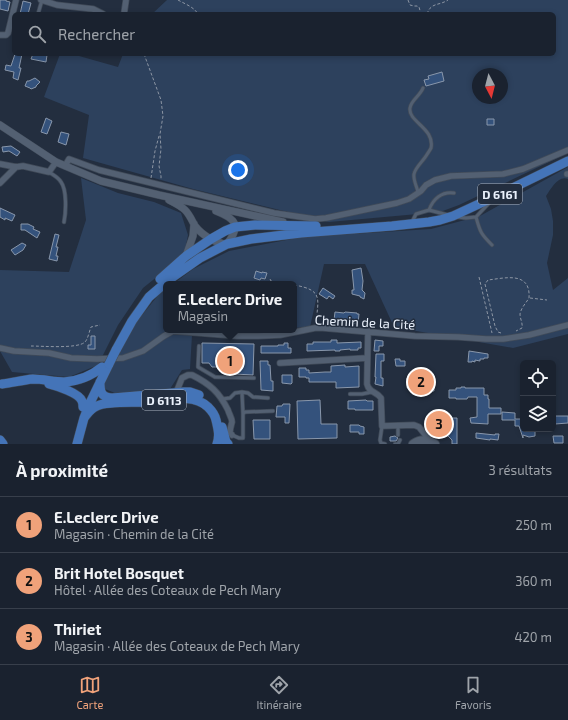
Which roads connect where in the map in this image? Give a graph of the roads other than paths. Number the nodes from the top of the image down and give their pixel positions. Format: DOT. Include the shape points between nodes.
graph roads {
  1 [pos="16,0"];
  2 [pos="41,0"];
  3 [pos="126,0"];
  4 [pos="63,3"];
  5 [pos="13,12"];
  6 [pos="38,12"];
  7 [pos="99,12"];
  8 [pos="124,12"];
  9 [pos="12,16"];
  10 [pos="4,37"];
  11 [pos="423,88"];
  12 [pos="0,125"];
  13 [pos="568,150"];
  14 [pos="568,160"];
  15 [pos="56,162"];
  16 [pos="0,164"];
  17 [pos="16,166"];
  18 [pos="65,166"];
  19 [pos="49,172"];
  20 [pos="0,183"];
  21 [pos="419,193"];
  22 [pos="454,193"];
  23 [pos="159,195"];
  24 [pos="494,197"];
  25 [pos="204,205"];
  26 [pos="429,210"];
  27 [pos="453,216"];
  28 [pos="476,217"];
  29 [pos="64,222"];
  30 [pos="194,224"];
  31 [pos="411,224"];
  32 [pos="236,226"];
  33 [pos="321,226"];
  34 [pos="363,227"];
  35 [pos="211,239"];
  36 [pos="227,244"];
  37 [pos="492,245"];
  38 [pos="186,256"];
  39 [pos="168,281"];
  40 [pos="163,285"];
  41 [pos="568,325"];
  42 [pos="368,331"];
  43 [pos="297,332"];
  44 [pos="169,333"];
  45 [pos="199,333"];
  46 [pos="290,333"];
  47 [pos="199,346"];
  48 [pos="0,348"];
  49 [pos="113,350"];
  50 [pos="367,358"];
  51 [pos="280,363"];
  52 [pos="105,365"];
  53 [pos="209,373"];
  54 [pos="254,378"];
  55 [pos="35,379"];
  56 [pos="204,381"];
  57 [pos="100,382"];
  58 [pos="1,385"];
  59 [pos="242,392"];
  60 [pos="372,392"];
  61 [pos="350,394"];
  62 [pos="180,395"];
  63 [pos="268,398"];
  64 [pos="222,399"];
  65 [pos="83,408"];
  66 [pos="274,411"];
  67 [pos="243,414"];
  68 [pos="84,418"];
  69 [pos="382,426"];
  70 [pos="398,426"];
  71 [pos="419,428"];
  72 [pos="232,435"];
  73 [pos="398,435"];
  74 [pos="0,440"];
  75 [pos="400,440"];
  76 [pos="415,443"];
  77 [pos="433,443"];
  78 [pos="3,444"];
  79 [pos="217,444"];
  80 [pos="228,444"];
  81 [pos="385,444"];
  82 [pos="395,444"];
  1 -- 5 [label="street"];
  2 -- 4 [label="street"];
  2 -- 6 [label="lane"];
  3 -- 8 [label="street"];
  4 -- 7 [label="street"];
  9 -- 10 [label="street" via="8,33"];
  11 -- 21 [label="lane" via="410,106 411,116 428,132 431,147 414,174"];
  12 -- 15 [label="street"];
  13 -- 21 [label="street" via="523,169 503,174 451,176 435,180"];
  14 -- 24 [label="main road, D 6161"];
  15 -- 18 [label="street"];
  15 -- 19 [label="street"];
  16 -- 17 [label="street"];
  17 -- 19 [label="street"];
  17 -- 20 [label="street"];
  18 -- 21 [label="street" via="69,159 98,170 274,213 315,219 397,203"];
  18 -- 23 [label="street" via="101,181"];
  19 -- 29 [label="lane" via="63,183 66,211"];
  22 -- 26 [label="lane" via="442,194 430,205"];
  23 -- 25 [label="street"];
  23 -- 30 [label="street" via="179,205"];
  24 -- 27 [label="main road, D 6161"];
  24 -- 28 [label="lane"];
  25 -- 32 [label="street" via="229,216"];
  25 -- 33 [label="street" via="276,221"];
  26 -- 27 [label="lane"];
  26 -- 31 [label="lane" via="416,214"];
  27 -- 28 [label="lane"];
  27 -- 31 [label="main road, D 6161"];
  28 -- 37 [label="lane" via="480,232"];
  30 -- 35 [label="street"];
  30 -- 38 [label="street"];
  31 -- 34 [label="main road, D 6161"];
  32 -- 33 [label="main road, D 6161"];
  32 -- 35 [label="main road, D 6161"];
  32 -- 36 [label="street" via="234,235"];
  33 -- 34 [label="main road, D 6161"];
  34 -- 36 [label="main road, D 6161" via="278,235"];
  35 -- 36 [label="street"];
  35 -- 38 [label="main road, D 6161"];
  36 -- 39 [label="main road, D 6161" via="200,258"];
  38 -- 49 [label="main road, D 6161" via="142,299 128,318"];
  40 -- 49 [label="main road, D 6161" via="149,297"];
  41 -- 42 [label="street, Chemin de la Cité" via="503,339 415,336"];
  42 -- 43 [label="street, Chemin de la Cité" via="315,328"];
  42 -- 50 [label="street"];
  44 -- 48 [label="street, Chemin de la Cité" via="143,351 122,358 71,358 49,352"];
  45 -- 46 [label="street, Chemin de la Cité" via="258,336"];
  47 -- 53 [label="lane" via="198,367"];
  49 -- 52 [label="main road, D 6161"];
  50 -- 51 [label="street"];
  50 -- 60 [label="street" via="367,384"];
  52 -- 55 [label="main road" via="93,374 76,380 64,382"];
  52 -- 57 [label="main road, D 6161"];
  52 -- 65 [label="main road, D 6161"];
  53 -- 54 [label="lane" via="215,377"];
  53 -- 56 [label="lane"];
  55 -- 58 [label="main road"];
  55 -- 65 [label="main road" via="78,396 82,400"];
  56 -- 62 [label="street" via="192,375 182,378"];
  56 -- 64 [label="street"];
  57 -- 62 [label="main road, D 6113" via="100,390 107,398"];
  57 -- 68 [label="main road, D 6161"];
  59 -- 63 [label="lane" via="253,397"];
  59 -- 64 [label="lane"];
  59 -- 67 [label="lane"];
  60 -- 61 [label="lane"];
  60 -- 69 [label="street" via="381,398"];
  62 -- 68 [label="main road, D 6113" via="148,402 98,405"];
  62 -- 79 [label="main road, D 6113" via="198,400 212,411 220,434"];
  62 -- 80 [label="main road, D 6113" via="197,394 210,401"];
  64 -- 72 [label="street" via="231,417"];
  65 -- 68 [label="main road" via="77,444"];
  66 -- 67 [label="lane"];
  67 -- 72 [label="lane" via="243,438"];
  69 -- 70 [label="street"];
  69 -- 81 [label="lane" via="380,440"];
  70 -- 71 [label="street" via="414,425"];
  70 -- 73 [label="lane"];
  71 -- 76 [label="street"];
  71 -- 77 [label="street"];
  74 -- 78 [label="main road"];
  75 -- 82 [label="lane"];
  76 -- 77 [label="main road" via="424,440"];
}
